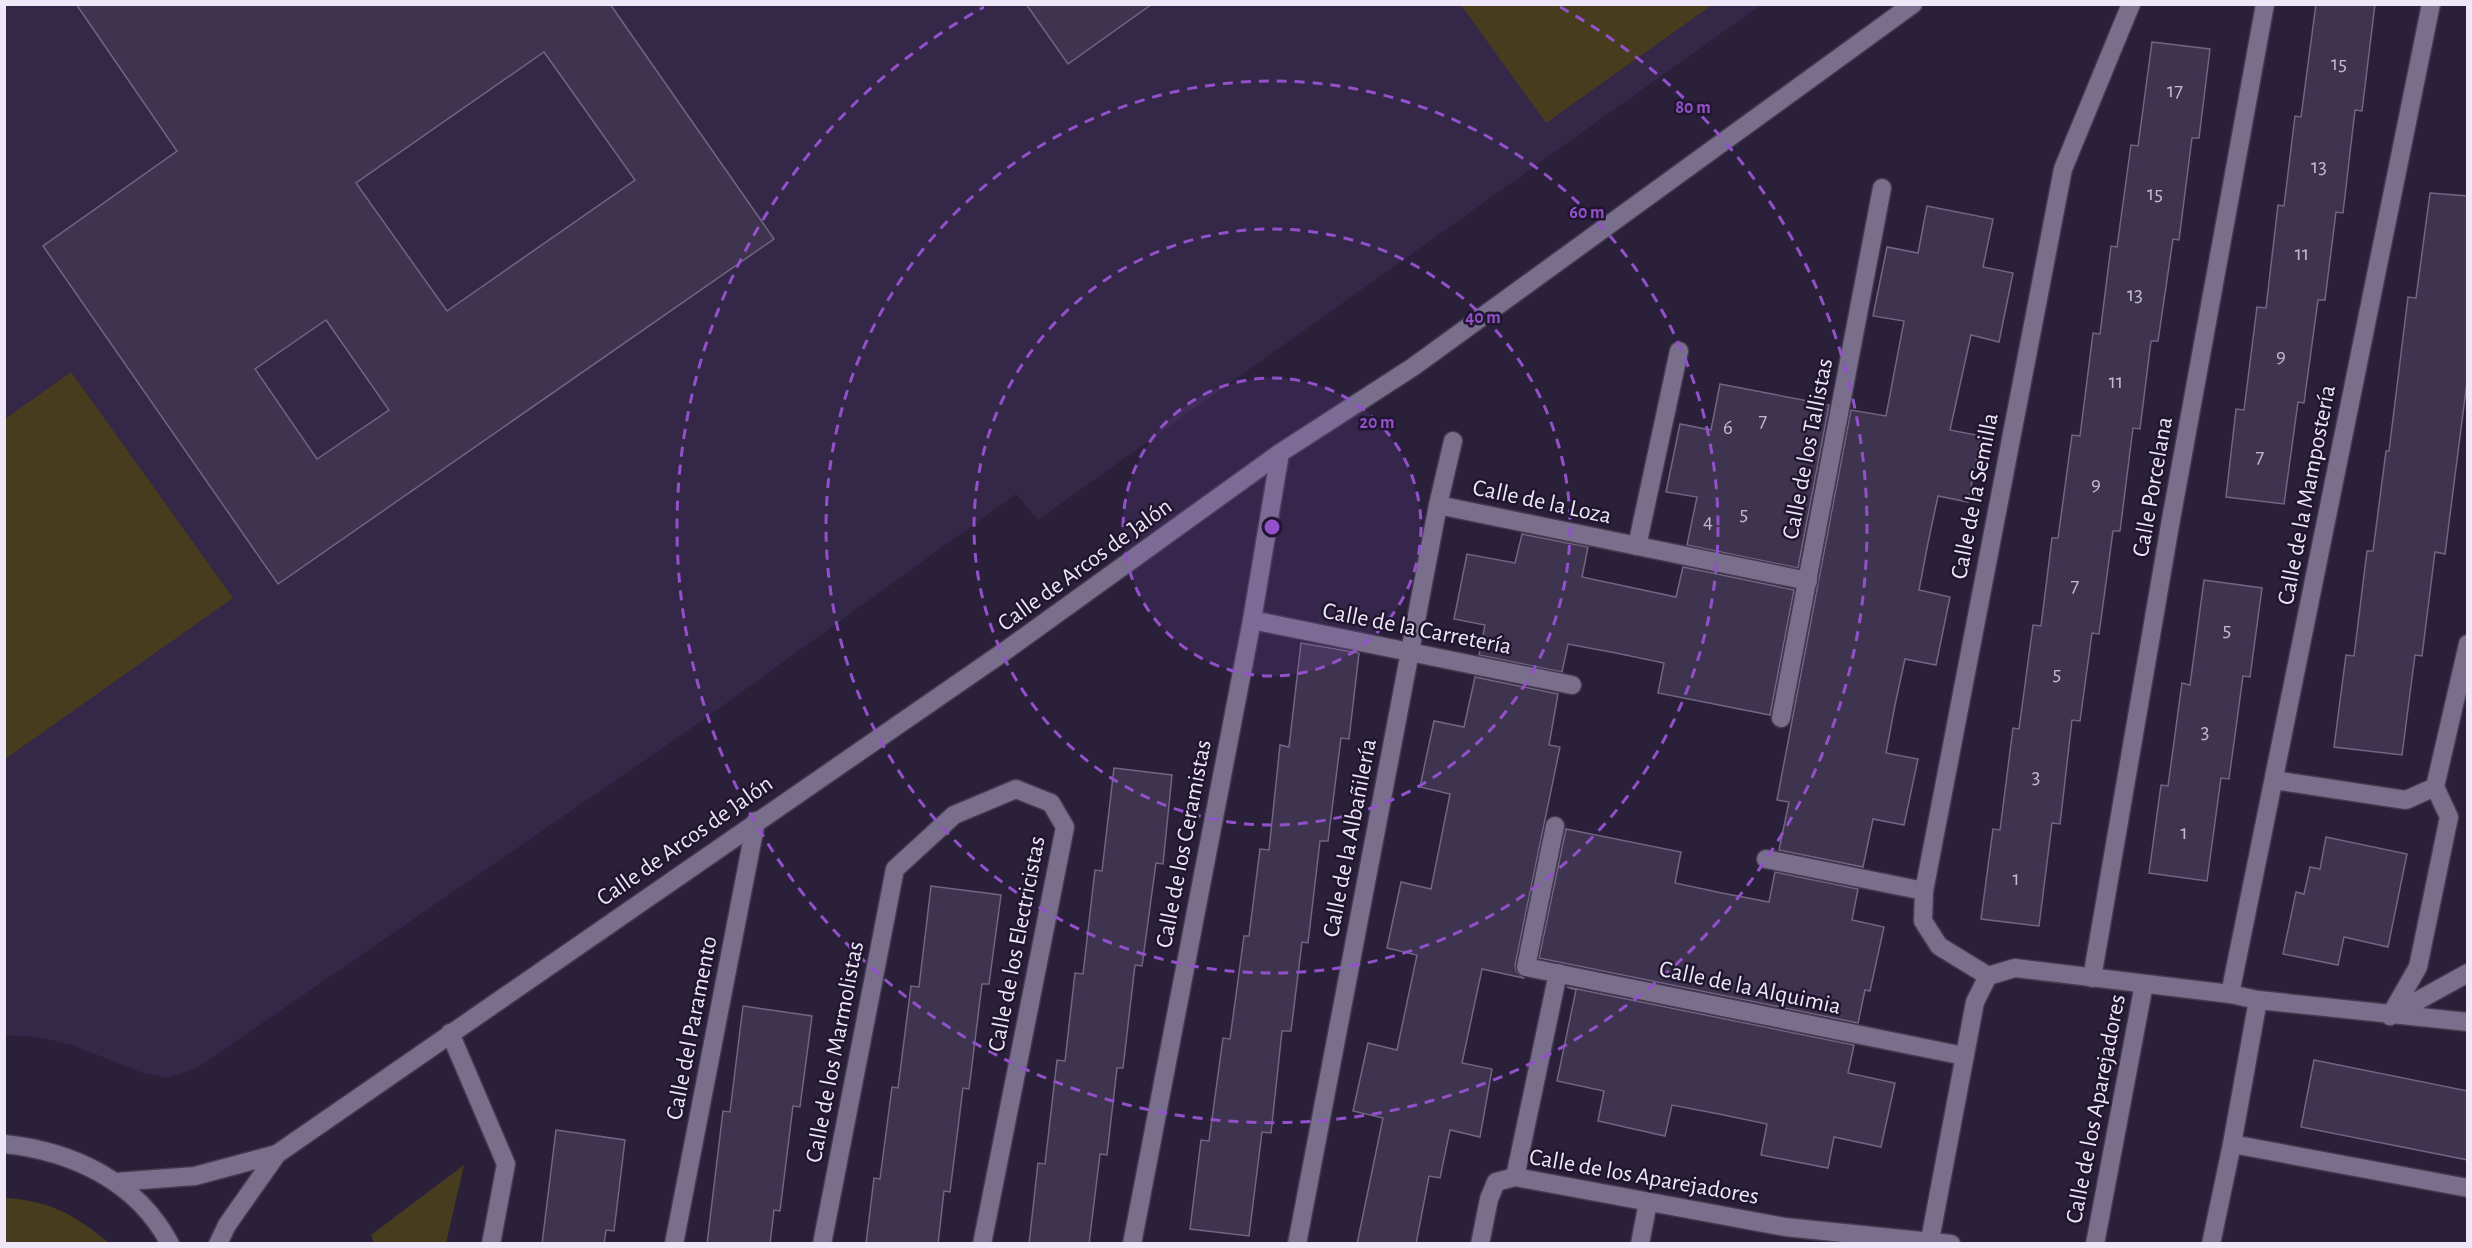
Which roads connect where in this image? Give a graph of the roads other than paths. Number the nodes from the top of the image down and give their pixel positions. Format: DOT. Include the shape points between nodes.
graph roads {
  1 [pos="1913,4"];
  2 [pos="2131,4"];
  3 [pos="2265,4"];
  4 [pos="2431,4"];
  5 [pos="1882,188"];
  6 [pos="1679,351"];
  7 [pos="1454,441"];
  8 [pos="1280,453"];
  9 [pos="1438,505"];
  10 [pos="1637,546"];
  11 [pos="1808,581"];
  12 [pos="1252,620"];
  13 [pos="2468,644"];
  14 [pos="1410,652"];
  15 [pos="2465,670"];
  16 [pos="1572,685"];
  17 [pos="1781,718"];
  18 [pos="2274,780"];
  19 [pos="2435,787"];
  20 [pos="756,821"];
  21 [pos="1555,826"];
  22 [pos="1766,859"];
  23 [pos="895,869"];
  24 [pos="1924,891"];
  25 [pos="1558,973"];
  26 [pos="2468,973"];
  27 [pos="1989,976"];
  28 [pos="2092,978"];
  29 [pos="2144,984"];
  30 [pos="2230,994"];
  31 [pos="2258,1000"];
  32 [pos="2390,1016"];
  33 [pos="2468,1022"];
  34 [pos="450,1033"];
  35 [pos="1964,1056"];
  36 [pos="4,1144"];
  37 [pos="2232,1144"];
  38 [pos="277,1154"];
  39 [pos="1515,1177"];
  40 [pos="116,1182"];
  41 [pos="2468,1188"];
  42 [pos="1648,1202"];
  43 [pos="1783,1235"];
  44 [pos="1930,1240"];
  45 [pos="170,1244"];
  46 [pos="218,1244"];
  47 [pos="491,1244"];
  48 [pos="674,1244"];
  49 [pos="822,1244"];
  50 [pos="982,1244"];
  51 [pos="1132,1244"];
  52 [pos="1297,1244"];
  53 [pos="1480,1244"];
  54 [pos="1640,1244"];
  55 [pos="1951,1244"];
  56 [pos="2095,1244"];
  57 [pos="2211,1244"];
  1 -- 8 [label="street, Calle de Arcos de Jalón" via="1413,368"];
  2 -- 24 [label="street, Calle de la Semilla" via="2063,169"];
  3 -- 28 [label="street, Calle Porcelana"];
  4 -- 18 [label="street, Calle de la Mampostería"];
  5 -- 11 [label="street, Calle de los Tallistas"];
  6 -- 10 [label="street, Calle de la Loza"];
  7 -- 9 [label="street, Calle de la Albañilería"];
  8 -- 12 [label="street, Calle de los Ceramistas"];
  8 -- 20 [label="street, Calle de Arcos de Jalón" via="1005,651"];
  9 -- 10 [label="street, Calle de la Loza"];
  9 -- 14 [label="street, Calle de la Albañilería"];
  10 -- 11 [label="street, Calle de la Loza"];
  11 -- 17 [label="street, Calle de los Tallistas"];
  12 -- 14 [label="street, Calle de la Carretería"];
  12 -- 51 [label="street, Calle de los Ceramistas"];
  13 -- 15 [label="street"];
  14 -- 16 [label="street, Calle de la Carretería"];
  14 -- 52 [label="street, Calle de la Albañilería"];
  15 -- 19 [label="street"];
  18 -- 19 [label="street" via="2406,801"];
  18 -- 30 [label="street, Calle de la Mampostería"];
  19 -- 32 [label="street" via="2449,817 2418,967"];
  20 -- 34 [label="street, Calle de Arcos de Jalón"];
  20 -- 48 [label="street, Calle del Paramento"];
  21 -- 25 [label="street, Calle de la Alquimia" via="1526,967"];
  22 -- 24 [label="street"];
  23 -- 49 [label="street, Calle de los Marmolistas"];
  23 -- 50 [label="street, Calle de los Electricistas" via="954,815 1016,789 1051,803 1065,827"];
  24 -- 27 [label="street, Calle de la Semilla" via="1923,921 1939,946"];
  25 -- 35 [label="street, Calle de la Alquimia"];
  25 -- 39 [label="street"];
  26 -- 32 [label="street"];
  27 -- 28 [label="street, Calle de los Aparejadores" via="2014,968"];
  27 -- 35 [label="street" via="1975,1002"];
  28 -- 29 [label="street, Calle de los Aparejadores"];
  29 -- 30 [label="street, Calle de los Aparejadores"];
  29 -- 56 [label="street, Calle de los Aparejadores"];
  30 -- 31 [label="street, Calle de los Aparejadores"];
  31 -- 32 [label="street, Calle de los Aparejadores"];
  31 -- 37 [label="street"];
  32 -- 33 [label="street, Calle de los Aparejadores"];
  34 -- 38 [label="street, Calle de Arcos de Jalón"];
  34 -- 47 [label="street" via="506,1164"];
  35 -- 44 [label="street"];
  36 -- 40 [label="street" via="40,1147 70,1157"];
  37 -- 41 [label="street"];
  37 -- 57 [label="street"];
  38 -- 40 [label="street, Calle de Arcos de Jalón" via="195,1176"];
  38 -- 46 [label="street, Calle de Arcos de Jalón"];
  39 -- 42 [label="street, Calle de los Aparejadores"];
  39 -- 53 [label="street, Calle de los Aparejadores" via="1496,1182"];
  40 -- 45 [label="street" via="143,1205"];
  42 -- 43 [label="street, Calle de los Aparejadores"];
  42 -- 54 [label="street"];
  43 -- 44 [label="street, Calle de los Aparejadores"];
  44 -- 55 [label="street, Calle de los Aparejadores"];
}
